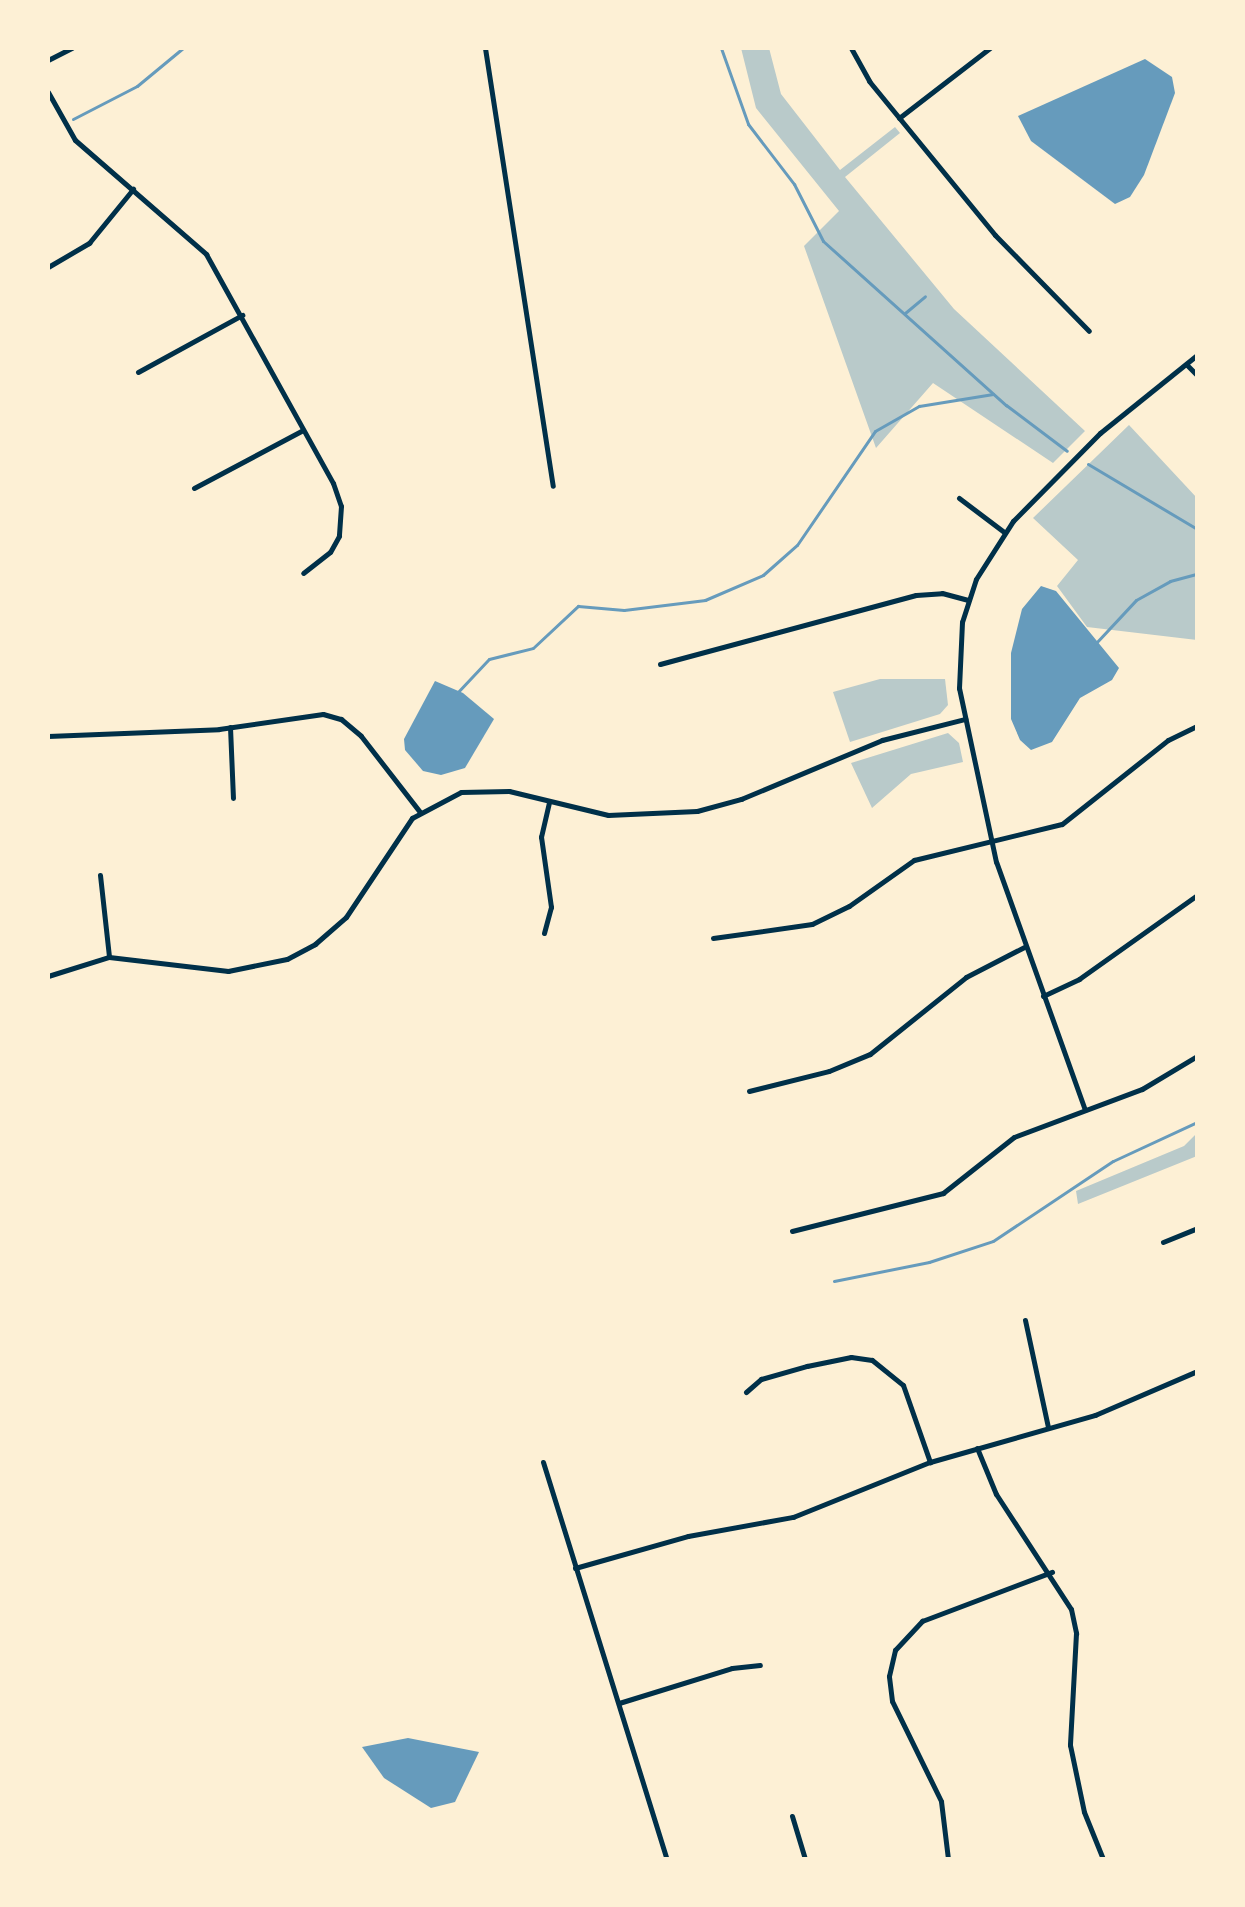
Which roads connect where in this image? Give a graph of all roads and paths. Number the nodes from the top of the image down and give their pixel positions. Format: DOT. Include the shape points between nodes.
graph roads {
  1 [pos="72,48"];
  2 [pos="485,48"];
  3 [pos="851,48"];
  4 [pos="990,48"];
  5 [pos="48,60"];
  6 [pos="48,92"];
  7 [pos="899,118"];
  8 [pos="133,189"];
  9 [pos="48,267"];
  10 [pos="242,315"];
  11 [pos="1089,331"];
  12 [pos="1197,355"];
  13 [pos="1187,365"];
  14 [pos="138,372"];
  15 [pos="1197,375"];
  16 [pos="303,430"];
  17 [pos="553,486"];
  18 [pos="194,488"];
  19 [pos="959,498"];
  20 [pos="1004,532"];
  21 [pos="303,573"];
  22 [pos="968,600"];
  23 [pos="660,664"];
  24 [pos="965,719"];
  25 [pos="1197,726"];
  26 [pos="230,727"];
  27 [pos="48,736"];
  28 [pos="233,798"];
  29 [pos="549,802"];
  30 [pos="420,812"];
  31 [pos="991,841"];
  32 [pos="100,875"];
  33 [pos="1197,895"];
  34 [pos="544,933"];
  35 [pos="713,938"];
  36 [pos="1024,947"];
  37 [pos="109,957"];
  38 [pos="48,976"];
  39 [pos="1043,996"];
  40 [pos="1197,1056"];
  41 [pos="749,1091"];
  42 [pos="1085,1110"];
  43 [pos="1197,1228"];
  44 [pos="792,1231"];
  45 [pos="1163,1242"];
  46 [pos="1025,1320"];
  47 [pos="1197,1371"];
  48 [pos="746,1392"];
  49 [pos="1048,1427"];
  50 [pos="977,1448"];
  51 [pos="543,1462"];
  52 [pos="930,1462"];
  53 [pos="1197,1546"];
  54 [pos="1197,1561"];
  55 [pos="575,1568"];
  56 [pos="1052,1572"];
  57 [pos="760,1665"];
  58 [pos="619,1703"];
  59 [pos="792,1816"];
  60 [pos="667,1859"];
  61 [pos="805,1859"];
  62 [pos="948,1859"];
  63 [pos="1103,1859"];
  1 -- 5 [label="street"];
  2 -- 17 [label="street"];
  3 -- 7 [label="street"];
  4 -- 7 [label="street"];
  6 -- 8 [label="street" via="75,140"];
  7 -- 11 [label="street" via="995,235"];
  8 -- 9 [label="street" via="89,243"];
  8 -- 10 [label="street" via="206,254"];
  10 -- 14 [label="street"];
  10 -- 16 [label="street"];
  12 -- 13 [label="street"];
  13 -- 15 [label="street"];
  13 -- 20 [label="street" via="1100,433"];
  16 -- 18 [label="street"];
  16 -- 21 [label="street" via="337,492 341,523 330,552"];
  19 -- 20 [label="street"];
  20 -- 22 [label="street"];
  22 -- 23 [label="street" via="942,593 916,595"];
  22 -- 24 [label="street" via="957,668"];
  24 -- 29 [label="street" via="882,740 720,806 608,815"];
  24 -- 31 [label="street"];
  25 -- 31 [label="street" via="1168,740 1076,817"];
  26 -- 27 [label="street"];
  26 -- 28 [label="street"];
  26 -- 30 [label="street" via="304,713 341,719 361,736"];
  29 -- 30 [label="street" via="478,789"];
  29 -- 34 [label="street" via="541,837 551,907"];
  30 -- 37 [label="street" via="396,837 346,917 287,959 228,971"];
  31 -- 35 [label="street" via="914,860 849,906 812,924"];
  31 -- 36 [label="street"];
  32 -- 37 [label="street"];
  33 -- 39 [label="street" via="1079,979"];
  36 -- 39 [label="street"];
  36 -- 41 [label="street" via="966,977 870,1054 829,1071"];
  37 -- 38 [label="street"];
  39 -- 42 [label="street"];
  40 -- 42 [label="street" via="1142,1089"];
  42 -- 44 [label="street" via="1002,1143 970,1175 938,1195"];
  43 -- 45 [label="street"];
  46 -- 49 [label="street"];
  47 -- 49 [label="street" via="1095,1415"];
  48 -- 52 [label="street" via="761,1379 807,1366 851,1357 872,1360 903,1385"];
  49 -- 50 [label="street"];
  50 -- 52 [label="street"];
  50 -- 56 [label="street" via="996,1494"];
  51 -- 55 [label="street"];
  52 -- 55 [label="street" via="793,1517 688,1536"];
  53 -- 54 [label="street"];
  55 -- 58 [label="street"];
  56 -- 62 [label="street" via="922,1621 895,1650 889,1676 892,1701 941,1801"];
  56 -- 63 [label="street" via="1071,1609 1076,1633 1070,1745 1084,1812"];
  57 -- 58 [label="street" via="732,1668"];
  58 -- 60 [label="street"];
  59 -- 61 [label="street"];
}
